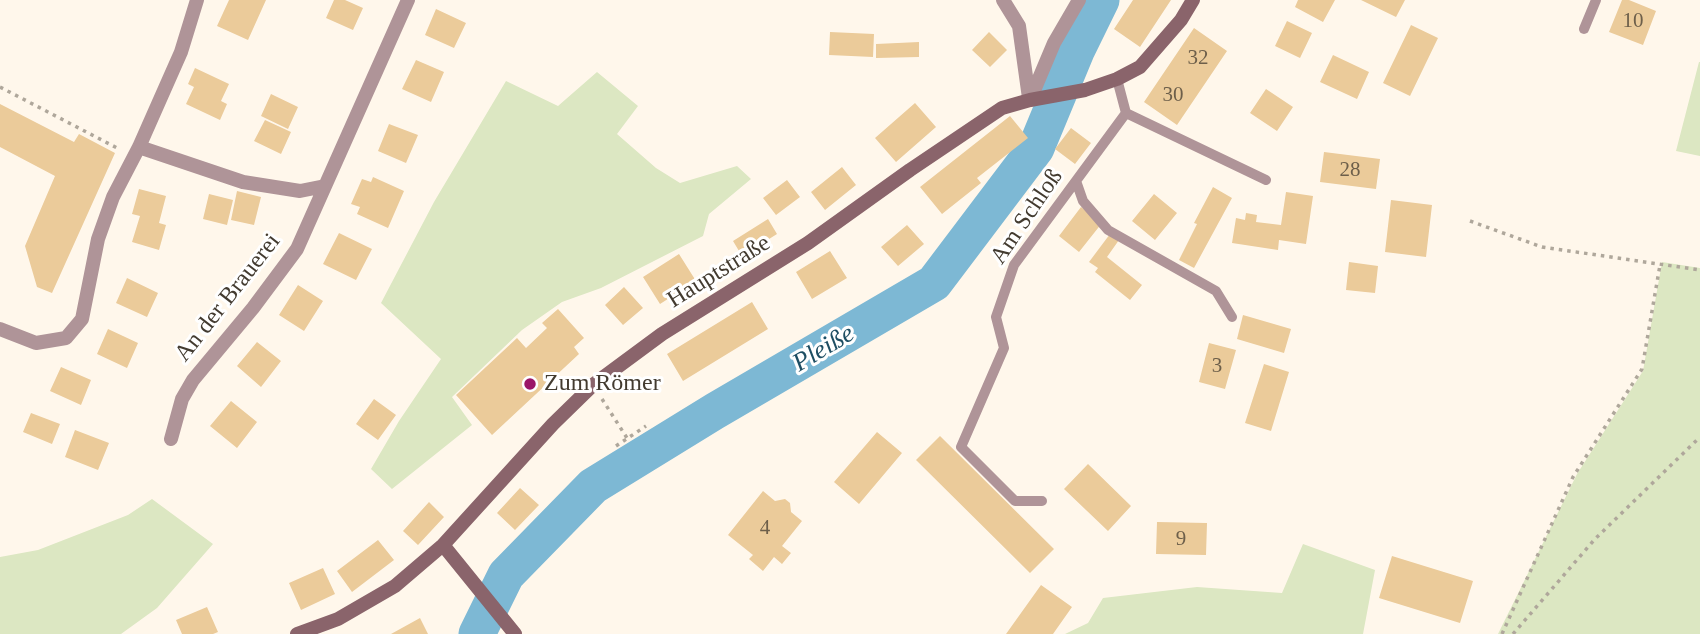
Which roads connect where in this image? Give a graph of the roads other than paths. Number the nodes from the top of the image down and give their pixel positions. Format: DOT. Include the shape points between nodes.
graph roads {
  1 [pos="197,0"];
  2 [pos="408,0"];
  3 [pos="1003,0"];
  4 [pos="1079,0"];
  5 [pos="1193,0"];
  6 [pos="1596,0"];
  7 [pos="1584,29"];
  8 [pos="1117,79"];
  9 [pos="1036,99"];
  10 [pos="1126,113"];
  11 [pos="137,152"];
  12 [pos="1266,180"];
  13 [pos="1076,181"];
  14 [pos="325,187"];
  15 [pos="1231,317"];
  16 [pos="0,329"];
  17 [pos="171,439"];
  18 [pos="1042,501"];
  19 [pos="443,545"];
  20 [pos="514,633"];
  21 [pos="298,634"];
  1 -- 11 [label="street" via="181,52"];
  2 -- 14 [label="street, An der Brauerei"];
  3 -- 9 [label="street" via="1019,26"];
  4 -- 9 [label="street" via="1054,43"];
  5 -- 8 [label="main road, Hauptstraße" via="1140,67"];
  6 -- 7 [label="lane"];
  8 -- 9 [label="main road, Hauptstraße"];
  8 -- 10 [label="lane"];
  9 -- 19 [label="main road, Hauptstraße" via="1002,108 808,243 662,334 593,386 553,424"];
  10 -- 12 [label="lane"];
  10 -- 13 [label="lane, Am Schloß"];
  11 -- 14 [label="street" via="243,182 300,191"];
  11 -- 16 [label="street" via="98,239 82,319 66,338 36,343"];
  13 -- 15 [label="lane" via="1083,201 1108,230 1216,291"];
  13 -- 18 [label="lane, Am Schloß" via="1014,265 996,317 1004,348 961,447 1015,501"];
  14 -- 17 [label="street, An der Brauerei" via="297,249 193,380 182,399"];
  19 -- 20 [label="main road"];
  19 -- 21 [label="main road, Hauptstraße" via="395,586 338,619"];
}
